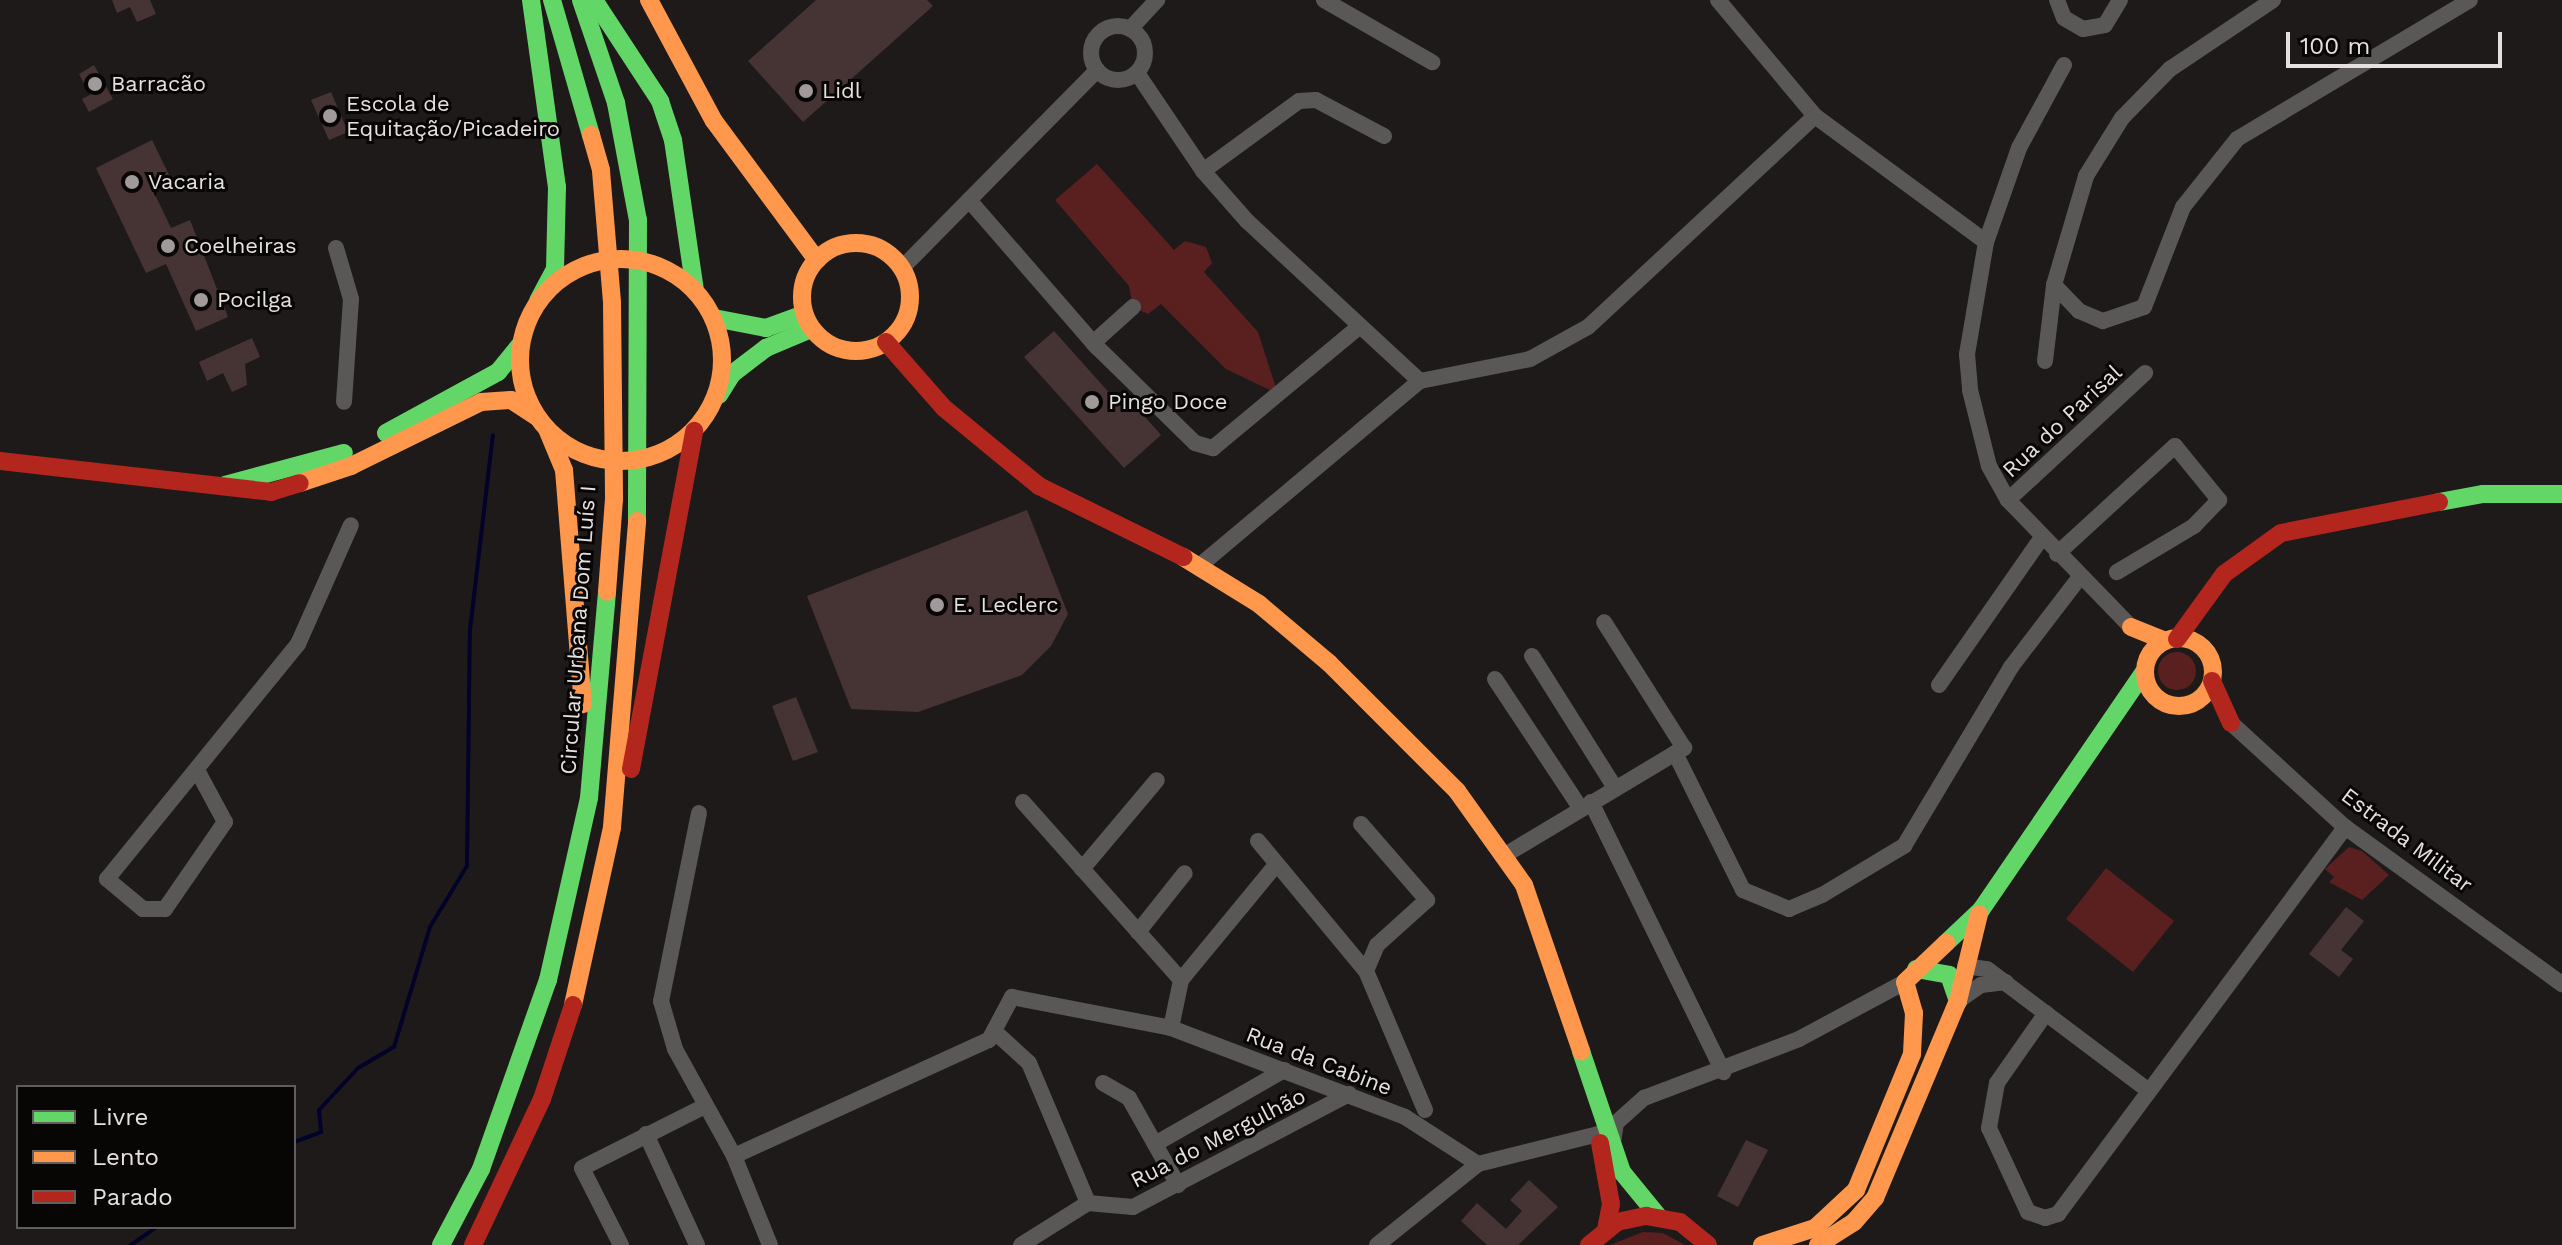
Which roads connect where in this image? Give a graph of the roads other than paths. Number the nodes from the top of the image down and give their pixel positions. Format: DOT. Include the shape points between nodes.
graph roads {
  1 [pos="531,0"];
  2 [pos="552,0"];
  3 [pos="581,0"];
  4 [pos="594,0"];
  5 [pos="649,0"];
  6 [pos="1157,0"];
  7 [pos="1324,0"];
  8 [pos="1718,0"];
  9 [pos="2057,0"];
  10 [pos="2120,0"];
  11 [pos="2273,0"];
  12 [pos="2470,0"];
  13 [pos="1130,29"];
  14 [pos="1432,62"];
  15 [pos="2064,65"];
  16 [pos="1097,70"];
  17 [pos="1137,73"];
  18 [pos="1815,116"];
  19 [pos="1384,136"];
  20 [pos="1203,171"];
  21 [pos="969,200"];
  22 [pos="1986,242"];
  23 [pos="336,248"];
  24 [pos="817,260"];
  25 [pos="902,268"];
  26 [pos="2054,285"];
  27 [pos="695,290"];
  28 [pos="538,301"];
  29 [pos="1133,307"];
  30 [pos="714,318"];
  31 [pos="808,321"];
  32 [pos="1360,326"];
  33 [pos="886,342"];
  34 [pos="1093,343"];
  35 [pos="520,345"];
  36 [pos="2045,361"];
  37 [pos="2145,373"];
  38 [pos="1420,381"];
  39 [pos="344,402"];
  40 [pos="712,407"];
  41 [pos="436,414"];
  42 [pos="542,423"];
  43 [pos="694,431"];
  44 [pos="0,461"];
  45 [pos="2562,494"];
  46 [pos="2008,500"];
  47 [pos="351,525"];
  48 [pos="2041,539"];
  49 [pos="2057,554"];
  50 [pos="1198,567"];
  51 [pos="2117,572"];
  52 [pos="2079,578"];
  53 [pos="2207,601"];
  54 [pos="1604,622"];
  55 [pos="2131,627"];
  56 [pos="2171,640"];
  57 [pos="2199,646"];
  58 [pos="1532,656"];
  59 [pos="2146,665"];
  60 [pos="1495,679"];
  61 [pos="2212,681"];
  62 [pos="1939,685"];
  63 [pos="2161,701"];
  64 [pos="2192,703"];
  65 [pos="2120,713"];
  66 [pos="2231,723"];
  67 [pos="1675,753"];
  68 [pos="197,770"];
  69 [pos="1157,780"];
  70 [pos="1615,788"];
  71 [pos="589,798"];
  72 [pos="1023,802"];
  73 [pos="1586,806"];
  74 [pos="699,813"];
  75 [pos="1361,824"];
  76 [pos="612,827"];
  77 [pos="2345,827"];
  78 [pos="1258,841"];
  79 [pos="1505,855"];
  80 [pos="1275,866"];
  81 [pos="1082,869"];
  82 [pos="1185,873"];
  83 [pos="1981,910"];
  84 [pos="1138,932"];
  85 [pos="1970,935"];
  86 [pos="1965,966"];
  87 [pos="1987,969"];
  88 [pos="1366,971"];
  89 [pos="1911,976"];
  90 [pos="1181,980"];
  91 [pos="2006,982"];
  92 [pos="2562,984"];
  93 [pos="1958,1001"];
  94 [pos="2046,1013"];
  95 [pos="1171,1028"];
  96 [pos="994,1031"];
  97 [pos="1284,1070"];
  98 [pos="1723,1072"];
  99 [pos="1103,1083"];
  100 [pos="2145,1088"];
  101 [pos="1349,1094"];
  102 [pos="705,1106"];
  103 [pos="1425,1110"];
  104 [pos="646,1134"];
  105 [pos="1606,1138"];
  106 [pos="1155,1144"];
  107 [pos="734,1156"];
  108 [pos="1478,1164"];
  109 [pos="1178,1185"];
  110 [pos="1088,1203"];
  111 [pos="1658,1216"];
  112 [pos="1606,1229"];
  113 [pos="1703,1240"];
  114 [pos="441,1245"];
  115 [pos="473,1245"];
  116 [pos="621,1245"];
  117 [pos="697,1245"];
  118 [pos="770,1245"];
  119 [pos="1021,1245"];
  120 [pos="1377,1245"];
  121 [pos="1589,1245"];
  122 [pos="1719,1245"];
  123 [pos="1762,1245"];
  124 [pos="1818,1245"];
  1 -- 28 [label="main road" via="557,187 555,269"];
  2 -- 71 [label="main road, Circular Urbana Dom Luís I" via="601,171 612,303 614,499"];
  3 -- 76 [label="main road" via="616,103 638,220 638,511"];
  4 -- 27 [label="main road" via="660,101 673,140"];
  5 -- 24 [label="main road" via="714,121"];
  6 -- 13 [label="street"];
  7 -- 14 [label="street"];
  8 -- 18 [label="street"];
  9 -- 10 [label="street" via="2064,18 2083,29 2105,25"];
  11 -- 26 [label="street" via="2170,69 2122,118 2086,176"];
  12 -- 26 [label="street" via="2237,139 2183,207 2144,307 2103,321 2079,311"];
  13 -- 16 [label="street" via="1113,26 1098,35 1091,52"];
  13 -- 17 [label="street" via="1145,49"];
  15 -- 22 [label="street" via="2023,137"];
  16 -- 17 [label="street" via="1112,79"];
  16 -- 21 [label="street"];
  17 -- 20 [label="street"];
  18 -- 22 [label="street"];
  18 -- 38 [label="street" via="1566,343 1530,359"];
  19 -- 20 [label="street" via="1316,100 1299,101"];
  20 -- 32 [label="street"];
  21 -- 25 [label="street"];
  21 -- 34 [label="street"];
  22 -- 46 [label="street" via="1967,354 1970,390 1989,466"];
  23 -- 39 [label="street" via="351,299"];
  24 -- 25 [label="main road" via="855,243 873,246"];
  24 -- 31 [label="main road" via="804,281"];
  25 -- 33 [label="main road" via="910,304 905,322"];
  26 -- 36 [label="street"];
  27 -- 28 [label="main road" via="671,271 644,261 585,265"];
  27 -- 30 [label="main road"];
  28 -- 35 [label="main road"];
  29 -- 34 [label="street"];
  30 -- 31 [label="main road" via="766,328"];
  30 -- 40 [label="main road" via="722,378"];
  31 -- 33 [label="main road" via="842,350 860,352"];
  31 -- 40 [label="main road" via="732,374"];
  32 -- 34 [label="street" via="1213,448 1195,443"];
  32 -- 38 [label="street"];
  33 -- 50 [label="main road" via="944,408 1039,486 1143,533"];
  35 -- 41 [label="main road" via="498,372"];
  35 -- 42 [label="main road" via="522,382"];
  37 -- 46 [label="street, Rua do Parisal"];
  38 -- 50 [label="street"];
  40 -- 43 [label="main road"];
  41 -- 42 [label="main road" via="511,400"];
  41 -- 44 [label="main road" via="271,492"];
  42 -- 43 [label="main road" via="573,449 626,460 668,450"];
  42 -- 71 [label="main road" via="564,470"];
  43 -- 76 [label="main road" via="636,753"];
  45 -- 53 [label="main road" via="2483,494 2293,530 2238,560"];
  46 -- 48 [label="street"];
  47 -- 68 [label="street" via="298,644"];
  48 -- 49 [label="street"];
  48 -- 62 [label="street"];
  49 -- 51 [label="street" via="2175,446 2219,500 2194,526"];
  49 -- 52 [label="street"];
  50 -- 79 [label="main road" via="1259,604 1329,663 1457,791"];
  52 -- 55 [label="street"];
  52 -- 67 [label="street" via="2011,667 1904,846 1822,895 1789,909 1743,890"];
  53 -- 56 [label="main road"];
  53 -- 57 [label="main road"];
  54 -- 67 [label="street" via="1684,748"];
  55 -- 56 [label="main road"];
  55 -- 59 [label="main road"];
  56 -- 57 [label="main road"];
  56 -- 59 [label="main road"];
  57 -- 61 [label="main road" via="2212,666"];
  58 -- 70 [label="street"];
  59 -- 63 [label="main road"];
  59 -- 65 [label="main road"];
  60 -- 73 [label="street"];
  61 -- 64 [label="main road"];
  61 -- 66 [label="main road, Estrada Militar"];
  63 -- 64 [label="main road"];
  63 -- 65 [label="main road"];
  64 -- 66 [label="main road, Estrada Militar"];
  65 -- 83 [label="main road"];
  66 -- 77 [label="street, Estrada Militar"];
  67 -- 70 [label="street"];
  68 -- 68 [label="street" via="107,879 143,909 165,909 225,822"];
  69 -- 81 [label="street"];
  70 -- 73 [label="street"];
  71 -- 114 [label="main road, Circular Urbana Dom Luís I" via="520,1071 481,1169"];
  72 -- 81 [label="street"];
  73 -- 79 [label="street"];
  73 -- 98 [label="street"];
  74 -- 102 [label="street" via="661,1001 675,1049"];
  75 -- 88 [label="street" via="1427,900 1377,945"];
  76 -- 115 [label="main road" via="575,997 542,1099"];
  77 -- 92 [label="street, Estrada Militar"];
  77 -- 100 [label="street"];
  78 -- 80 [label="street"];
  79 -- 105 [label="main road" via="1536,914"];
  80 -- 88 [label="street"];
  80 -- 90 [label="street"];
  81 -- 84 [label="street"];
  82 -- 84 [label="street"];
  83 -- 85 [label="main road"];
  83 -- 89 [label="main road"];
  84 -- 90 [label="street"];
  85 -- 86 [label="main road"];
  85 -- 87 [label="street"];
  86 -- 87 [label="street"];
  86 -- 93 [label="main road"];
  87 -- 91 [label="street"];
  88 -- 103 [label="street"];
  89 -- 93 [label="main road" via="1949,975"];
  89 -- 98 [label="street"];
  89 -- 123 [label="main road" via="1912,1054 1856,1190 1815,1228"];
  90 -- 95 [label="street"];
  91 -- 93 [label="street" via="1981,985"];
  91 -- 94 [label="street"];
  93 -- 124 [label="main road" via="1875,1198 1854,1222"];
  94 -- 100 [label="street"];
  94 -- 100 [label="street" via="1997,1083 1989,1128 2028,1212 2045,1218 2058,1214"];
  95 -- 96 [label="street, Rua da Cabine" via="1012,997"];
  95 -- 97 [label="street, Rua da Cabine"];
  96 -- 107 [label="street" via="989,1040"];
  96 -- 110 [label="street" via="1029,1063"];
  97 -- 101 [label="street, Rua da Cabine"];
  97 -- 106 [label="street"];
  98 -- 105 [label="street" via="1644,1098"];
  99 -- 106 [label="street" via="1129,1098"];
  101 -- 108 [label="street, Rua da Cabine" via="1415,1122"];
  101 -- 109 [label="street, Rua do Mergulhão"];
  102 -- 104 [label="street"];
  102 -- 107 [label="street"];
  104 -- 116 [label="street" via="582,1168"];
  104 -- 117 [label="street"];
  105 -- 108 [label="street"];
  105 -- 111 [label="main road" via="1636,1196"];
  105 -- 112 [label="main road" via="1611,1204"];
  106 -- 109 [label="street"];
  107 -- 118 [label="street"];
  108 -- 120 [label="street"];
  109 -- 110 [label="street, Rua do Mergulhão" via="1133,1207"];
  110 -- 119 [label="street"];
  111 -- 112 [label="main road" via="1629,1218"];
  111 -- 113 [label="main road"];
  112 -- 121 [label="main road"];
  113 -- 122 [label="main road"];
}
